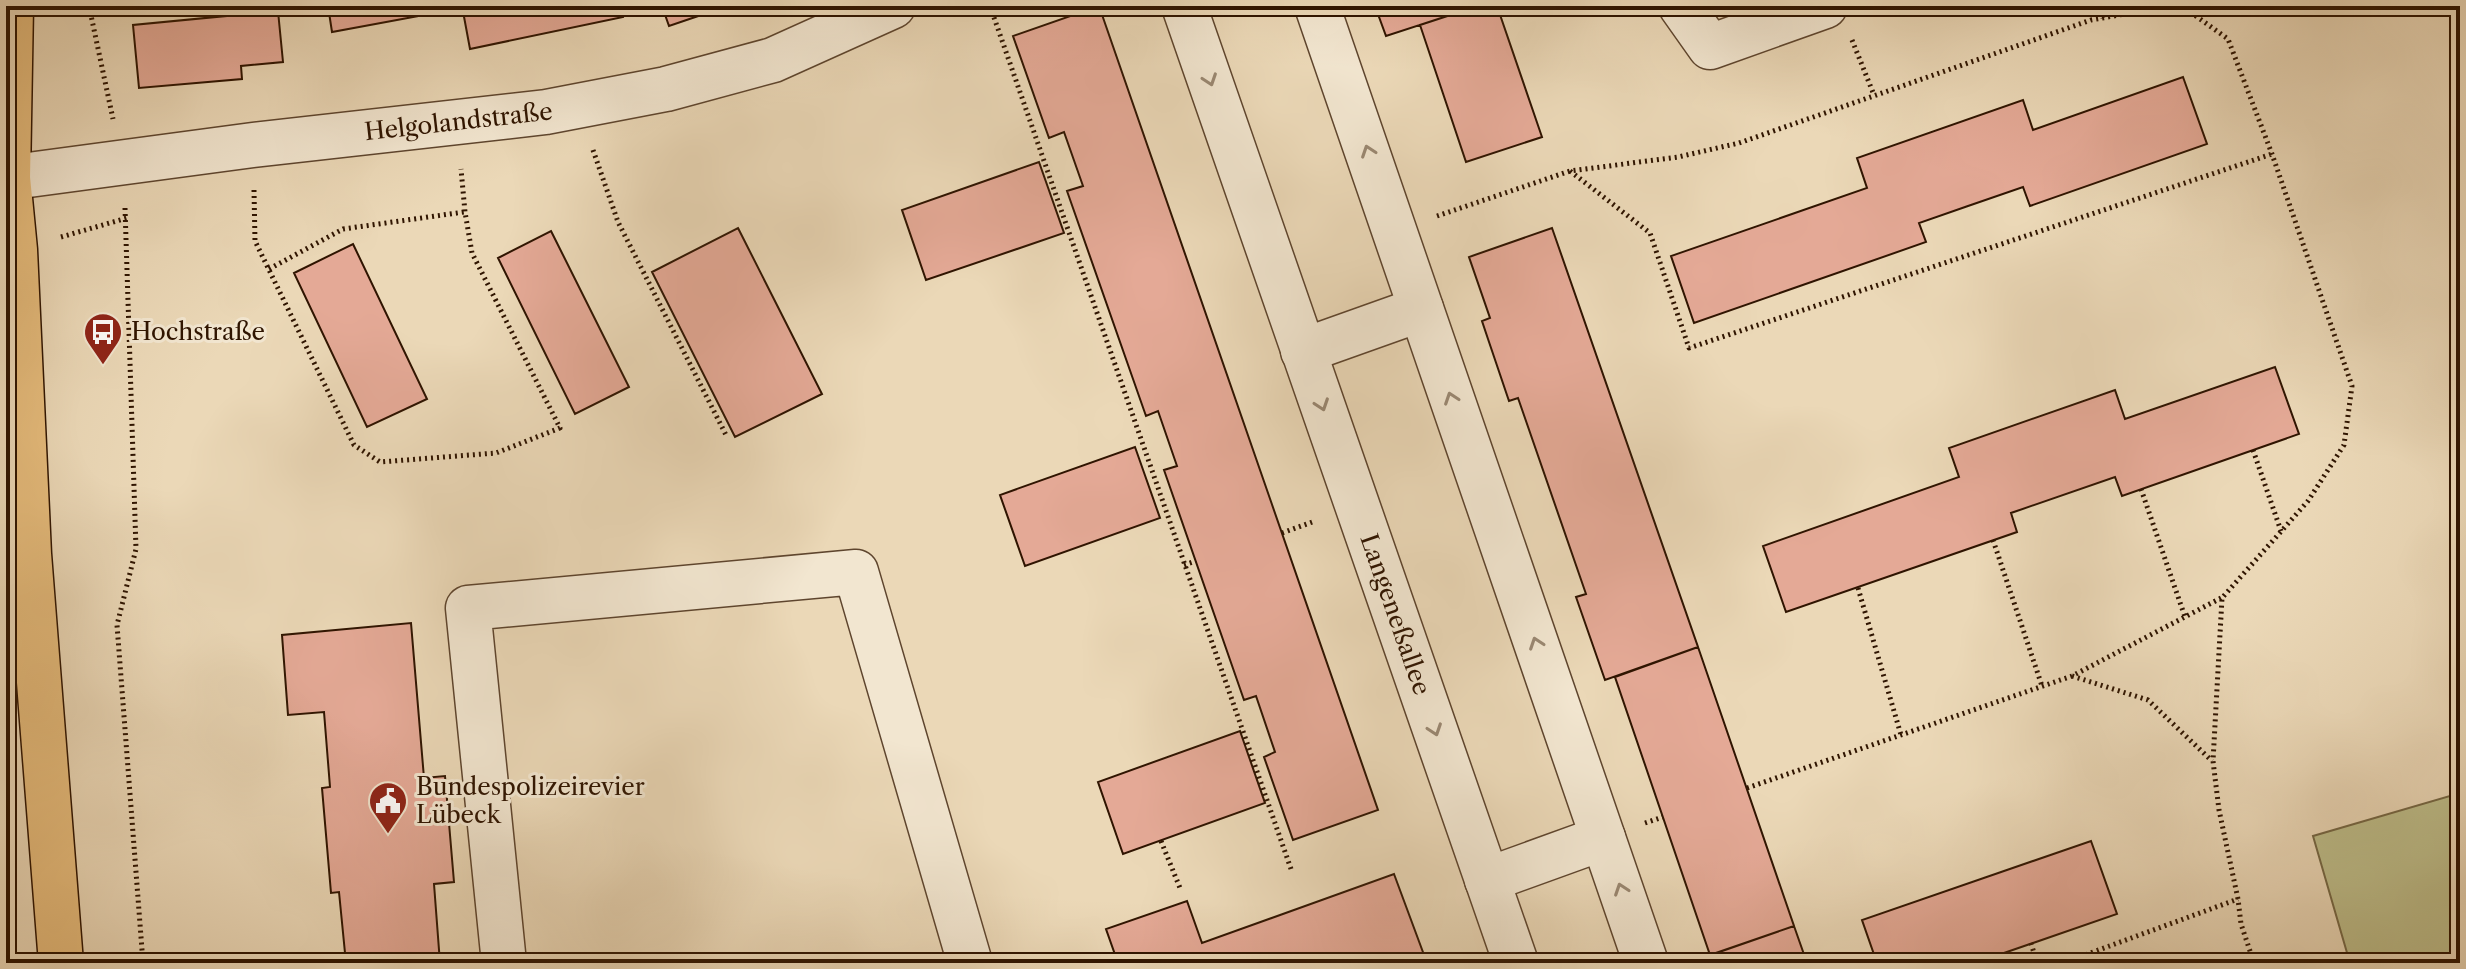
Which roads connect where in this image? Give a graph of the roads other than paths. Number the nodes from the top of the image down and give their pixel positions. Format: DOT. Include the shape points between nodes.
graph roads {
  1 [pos="11,6"];
  2 [pos="893,6"];
  3 [pos="1184,6"];
  4 [pos="1317,6"];
  5 [pos="1681,6"];
  6 [pos="1838,21"];
  7 [pos="7,178"];
  8 [pos="1421,309"];
  9 [pos="1303,351"];
  10 [pos="1603,838"];
  11 [pos="1487,880"];
  12 [pos="61,963"];
  13 [pos="504,963"];
  14 [pos="970,963"];
  15 [pos="1516,963"];
  16 [pos="1646,963"];
  1 -- 7 [label="main road"];
  2 -- 7 [label="street, Helgolandstraße" via="773,60 666,89 458,123"];
  3 -- 9 [label="street, Langeneßallee, one-way"];
  8 -- 4 [label="street, one-way"];
  5 -- 6 [label="street" via="1710,47"];
  7 -- 12 [label="main road"];
  8 -- 9 [label="street"];
  10 -- 8 [label="street, one-way"];
  9 -- 11 [label="street, Langeneßallee, one-way"];
  10 -- 11 [label="street"];
  16 -- 10 [label="street, one-way"];
  11 -- 15 [label="street, Langeneßallee"];
  13 -- 14 [label="street" via="468,608 856,572"];
}
